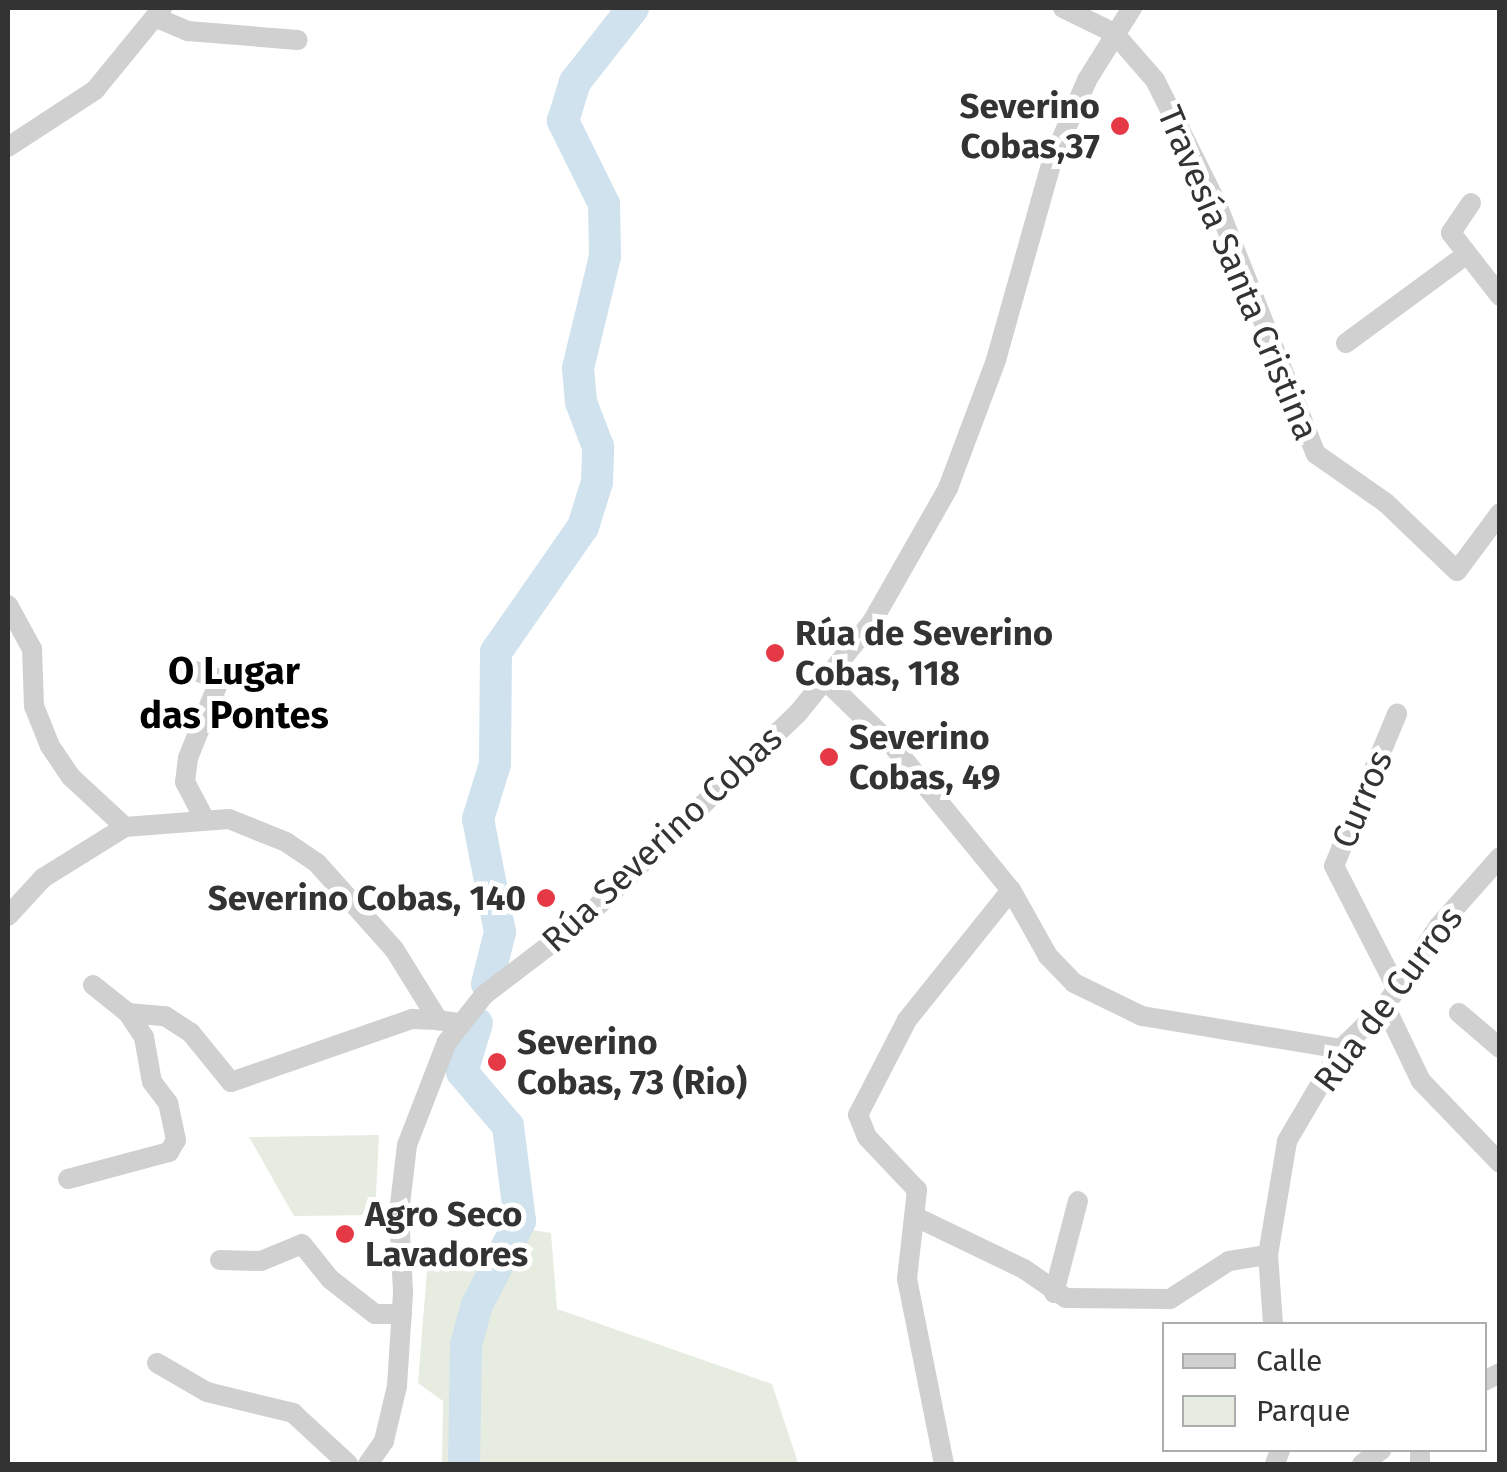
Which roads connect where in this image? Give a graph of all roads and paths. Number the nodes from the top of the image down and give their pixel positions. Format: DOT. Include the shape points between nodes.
graph roads {
  1 [pos="1063,8"];
  2 [pos="1132,8"];
  3 [pos="160,13"];
  4 [pos="1114,33"];
  5 [pos="298,40"];
  6 [pos="12,146"];
  7 [pos="8,170"];
  8 [pos="1471,203"];
  9 [pos="1467,254"];
  10 [pos="1500,296"];
  11 [pos="1346,343"];
  12 [pos="1500,514"];
  13 [pos="8,606"];
  14 [pos="190,669"];
  15 [pos="826,681"];
  16 [pos="1398,714"];
  17 [pos="204,818"];
  18 [pos="124,828"];
  19 [pos="1500,857"];
  20 [pos="1011,890"];
  21 [pos="8,916"];
  22 [pos="93,985"];
  23 [pos="1391,998"];
  24 [pos="1459,1013"];
  25 [pos="128,1014"];
  26 [pos="449,1021"];
  27 [pos="1500,1048"];
  28 [pos="1341,1049"];
  29 [pos="1500,1164"];
  30 [pos="68,1179"];
  31 [pos="1078,1201"];
  32 [pos="918,1218"];
  33 [pos="1268,1255"];
  34 [pos="220,1260"];
  35 [pos="1054,1294"];
  36 [pos="402,1314"];
  37 [pos="1274,1322"];
  38 [pos="156,1363"];
  39 [pos="348,1464"];
  40 [pos="368,1464"];
  41 [pos="944,1464"];
  1 -- 4 [label="street"];
  2 -- 4 [label="street, Rúa Severino Cobas"];
  3 -- 5 [label="street" via="188,31"];
  3 -- 6 [label="street" via="95,90"];
  4 -- 12 [label="street, Travesía Santa Cristina" via="1154,80 1216,202 1316,454 1386,503 1457,571"];
  4 -- 15 [label="street, Rúa Severino Cobas" via="1052,160 996,360 948,488 872,622"];
  6 -- 7 [label="street"];
  8 -- 9 [label="street" via="1450,234"];
  9 -- 10 [label="street"];
  9 -- 11 [label="street"];
  13 -- 18 [label="street" via="32,649 34,706 50,746 71,777"];
  14 -- 17 [label="street" via="220,679 185,782"];
  15 -- 20 [label="street" via="884,736"];
  15 -- 26 [label="street, Rúa Severino Cobas" via="614,891"];
  16 -- 23 [label="street, Curros" via="1334,866"];
  17 -- 18 [label="street"];
  17 -- 26 [label="street" via="252,825 317,863"];
  18 -- 21 [label="street" via="43,878"];
  19 -- 23 [label="street, Rúa de Curros" via="1439,926"];
  20 -- 28 [label="street" via="1056,966 1111,1004 1142,1016"];
  20 -- 32 [label="street" via="907,1020 858,1115 867,1138 912,1179"];
  22 -- 25 [label="street"];
  23 -- 28 [label="street, Rúa de Curros"];
  23 -- 29 [label="street, Curros" via="1420,1081"];
  24 -- 27 [label="street"];
  25 -- 26 [label="street" via="165,1016 190,1032 231,1082 412,1019"];
  25 -- 30 [label="street" via="144,1037 152,1082 168,1103 176,1140 168,1152"];
  26 -- 36 [label="street, Rúa Severino Cobas" via="407,1145 399,1213"];
  28 -- 33 [label="street, Rúa de Curros" via="1287,1141"];
  31 -- 35 [label="street"];
  32 -- 35 [label="street" via="1024,1269"];
  32 -- 41 [label="street" via="908,1279"];
  33 -- 35 [label="street" via="1229,1261 1170,1299"];
  33 -- 37 [label="street, Rúa de Curros"];
  34 -- 36 [label="street" via="261,1261 302,1244 330,1278 375,1314"];
  36 -- 40 [label="street, Rúa Severino Cobas" via="391,1414"];
  38 -- 39 [label="street" via="207,1392 293,1413"];
}
